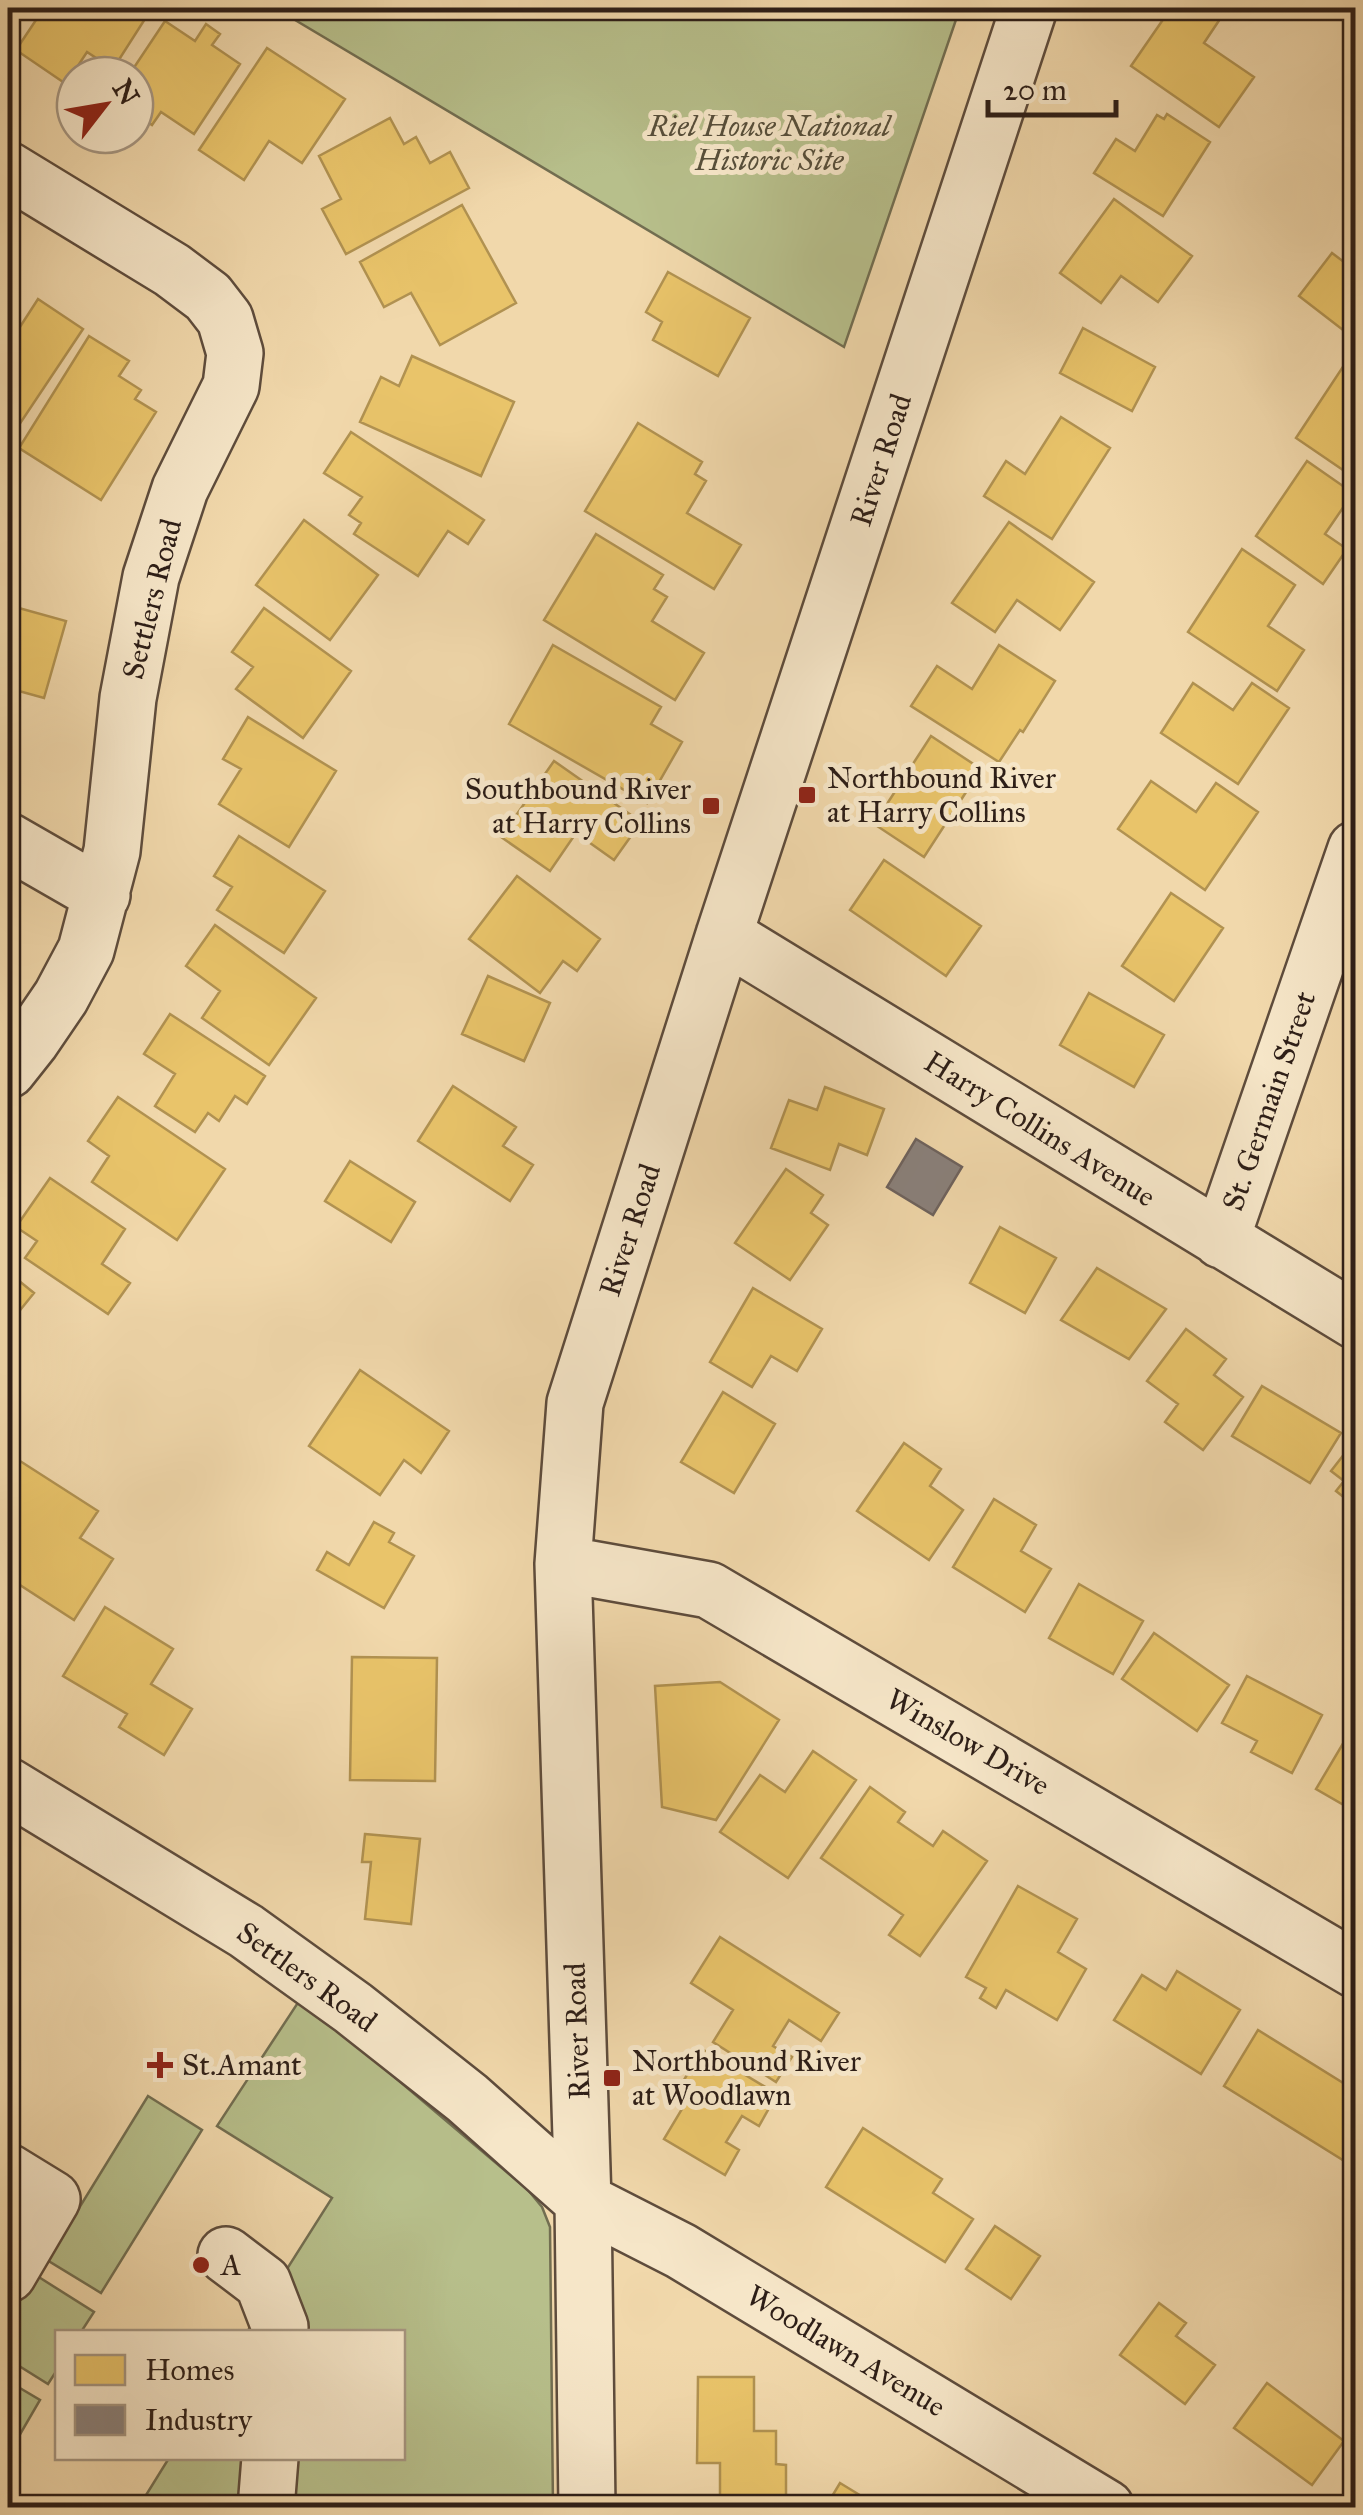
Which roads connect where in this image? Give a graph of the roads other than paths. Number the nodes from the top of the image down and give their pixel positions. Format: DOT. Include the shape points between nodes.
graph roads {
  1 [pos="1029,8"];
  2 [pos="8,170"];
  3 [pos="8,841"];
  4 [pos="1356,849"];
  5 [pos="102,896"];
  6 [pos="724,935"];
  7 [pos="8,1070"];
  8 [pos="1222,1240"];
  9 [pos="1356,1321"];
  10 [pos="563,1564"];
  11 [pos="8,1786"];
  12 [pos="1356,1970"];
  13 [pos="8,2172"];
  14 [pos="582,2201"];
  15 [pos="226,2255"];
  16 [pos="8,2274"];
  17 [pos="280,2330"];
  18 [pos="270,2460"];
  19 [pos="266,2508"];
  20 [pos="586,2508"];
  21 [pos="1106,2508"];
  1 -- 6 [label="street, River Road"];
  2 -- 5 [label="street, Settlers Road" via="208,297 225,319 235,353 232,386 180,489 152,577"];
  3 -- 5 [label="street"];
  4 -- 8 [label="street, St. Germain Street"];
  5 -- 7 [label="street, Settlers Road" via="86,950 61,997"];
  6 -- 8 [label="street, Harry Collins Avenue"];
  6 -- 10 [label="street, River Road" via="574,1403"];
  8 -- 9 [label="street, Harry Collins Avenue"];
  10 -- 12 [label="street, Winslow Drive" via="709,1590"];
  10 -- 14 [label="street, River Road"];
  11 -- 14 [label="street, Settlers Road" via="246,1931 353,2008"];
  13 -- 16 [label="street" via="52,2199"];
  14 -- 20 [label="street, River Road"];
  14 -- 21 [label="street, Woodlawn Avenue" via="682,2251"];
  15 -- 17 [label="street" via="263,2283"];
  18 -- 19 [label="street"];
}
